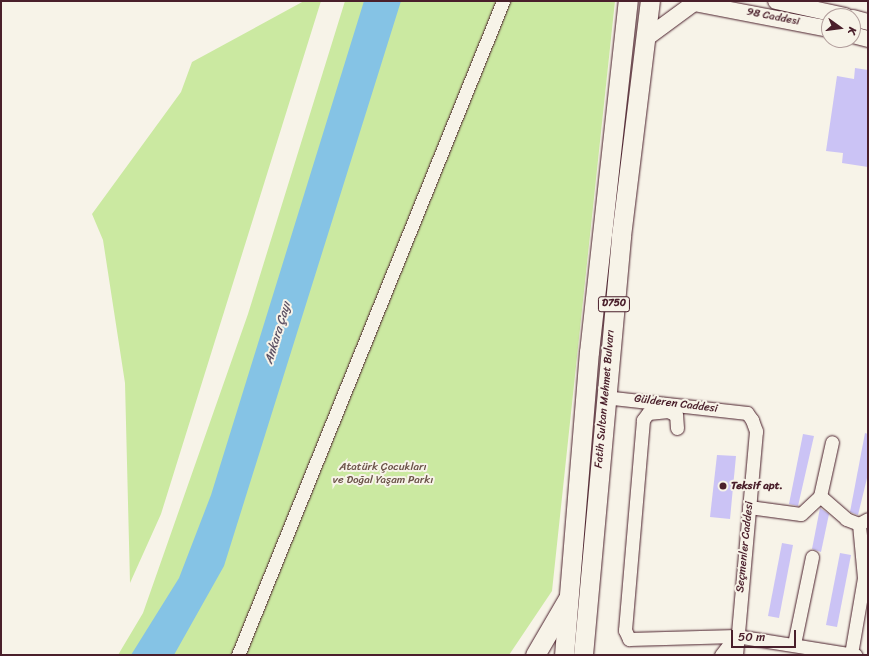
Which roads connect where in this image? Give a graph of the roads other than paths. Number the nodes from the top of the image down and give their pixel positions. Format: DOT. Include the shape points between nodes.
graph roads {
  1 [pos="503,1"];
  2 [pos="628,1"];
  3 [pos="650,1"];
  4 [pos="776,1"];
  5 [pos="694,2"];
  6 [pos="821,11"];
  7 [pos="821,27"];
  8 [pos="645,39"];
  9 [pos="604,397"];
  10 [pos="747,413"];
  11 [pos="677,428"];
  12 [pos="832,442"];
  13 [pos="820,496"];
  14 [pos="749,507"];
  15 [pos="864,522"];
  16 [pos="812,557"];
  17 [pos="571,594"];
  18 [pos="587,608"];
  19 [pos="736,636"];
  20 [pos="801,649"];
  21 [pos="853,654"];
  22 [pos="238,655"];
  23 [pos="535,655"];
  24 [pos="564,655"];
  25 [pos="583,655"];
  26 [pos="594,655"];
  27 [pos="721,655"];
  28 [pos="736,655"];
  1 -- 22 [label="street"];
  2 -- 17 [label="highway, Fatih Sultan Mehmet Bulvarı / D750" via="590,352"];
  3 -- 8 [label="highway, Fatih Sultan Mehmet Bulvarı / D750"];
  4 -- 6 [label="main road, 98 Caddesi"];
  5 -- 7 [label="main road, 98 Caddesi"];
  5 -- 8 [label="main road, 98 Caddesi"];
  8 -- 9 [label="highway, Fatih Sultan Mehmet Bulvarı / D750"];
  9 -- 10 [label="street, Gülderen Caddesi"];
  9 -- 18 [label="highway, Fatih Sultan Mehmet Bulvarı / D750"];
  10 -- 14 [label="street, Seçmenler Caddesi" via="756,431"];
  11 -- 19 [label="street" via="676,415 668,411 648,413 643,420 625,630 629,639 636,641"];
  12 -- 13 [label="street"];
  13 -- 14 [label="street" via="801,514"];
  13 -- 15 [label="street" via="846,519"];
  14 -- 19 [label="street, Seçmenler Caddesi"];
  15 -- 21 [label="street" via="864,578"];
  16 -- 20 [label="street"];
  17 -- 23 [label="highway"];
  17 -- 24 [label="highway, Fatih Sultan Mehmet Bulvarı / D750"];
  18 -- 25 [label="highway, Fatih Sultan Mehmet Bulvarı / D750"];
  18 -- 26 [label="highway"];
  19 -- 20 [label="street"];
  19 -- 27 [label="street"];
  19 -- 28 [label="street, Seçmenler Caddesi"];
  20 -- 21 [label="street"];
}
